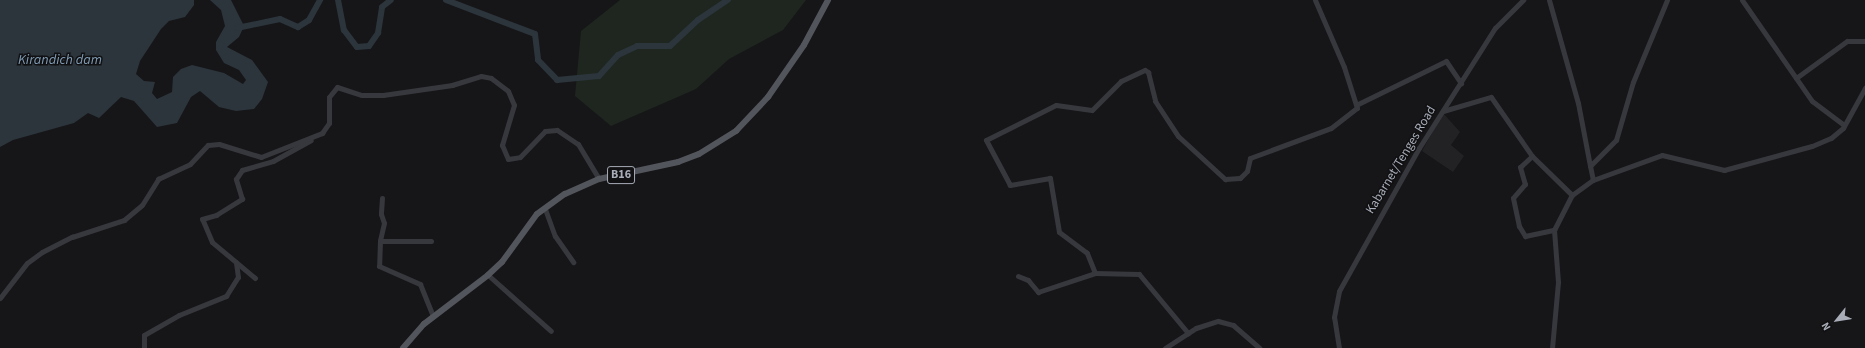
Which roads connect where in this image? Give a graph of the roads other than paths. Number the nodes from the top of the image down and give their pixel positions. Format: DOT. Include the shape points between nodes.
graph roads {
  1 [pos="828,0"];
  2 [pos="1315,0"];
  3 [pos="1523,0"];
  4 [pos="1548,0"];
  5 [pos="1667,0"];
  6 [pos="1742,0"];
  7 [pos="1865,41"];
  8 [pos="1796,78"];
  9 [pos="1461,83"];
  10 [pos="1865,88"];
  11 [pos="1358,104"];
  12 [pos="1444,111"];
  13 [pos="1844,125"];
  14 [pos="316,136"];
  15 [pos="1532,156"];
  16 [pos="1590,166"];
  17 [pos="599,179"];
  18 [pos="1593,180"];
  19 [pos="1572,196"];
  20 [pos="382,198"];
  21 [pos="545,209"];
  22 [pos="1554,230"];
  23 [pos="431,241"];
  24 [pos="380,242"];
  25 [pos="236,261"];
  26 [pos="572,262"];
  27 [pos="1095,273"];
  28 [pos="488,276"];
  29 [pos="1018,276"];
  30 [pos="256,278"];
  31 [pos="2,297"];
  32 [pos="433,317"];
  33 [pos="551,331"];
  34 [pos="1188,333"];
  35 [pos="144,348"];
  36 [pos="403,348"];
  37 [pos="1165,348"];
  38 [pos="1259,348"];
  39 [pos="1339,348"];
  40 [pos="1552,348"];
  1 -- 17 [label="main road, B16" via="804,44 768,96 736,131 713,146 678,162"];
  2 -- 11 [label="street"];
  3 -- 9 [label="street, Kabarnet/Tenges Road" via="1502,18"];
  4 -- 16 [label="street" via="1578,103"];
  5 -- 16 [label="street" via="1633,82 1616,140"];
  6 -- 8 [label="street"];
  7 -- 8 [label="street" via="1848,41"];
  8 -- 13 [label="street" via="1818,108"];
  9 -- 11 [label="street" via="1446,61"];
  9 -- 12 [label="street, Kabarnet/Tenges Road"];
  10 -- 13 [label="street"];
  11 -- 27 [label="street" via="1352,114 1331,128 1250,158 1245,174 1235,180 1221,176 1178,136 1154,101 1148,72 1144,70 1121,81 1092,110 1056,105 986,140 1010,185 1050,178 1059,232 1087,253"];
  12 -- 15 [label="street" via="1491,97"];
  12 -- 39 [label="street, Kabarnet/Tenges Road" via="1388,200 1336,298 1334,317"];
  13 -- 18 [label="street" via="1838,134 1826,141 1734,169 1711,169 1662,155"];
  14 -- 17 [label="street" via="328,127 329,98 337,87 362,95 384,95 452,85 486,76 504,87 513,100 514,109 502,145 508,159 520,157 540,135 557,130 578,144"];
  14 -- 25 [label="street" via="274,161 242,170 236,179 242,199 216,215 202,218 212,242"];
  14 -- 31 [label="street" via="261,157 219,144 208,145 190,164 158,179 142,205 124,220 72,237 42,252 27,263"];
  15 -- 19 [label="street"];
  15 -- 22 [label="street" via="1520,167 1525,184 1513,198 1519,226 1525,236"];
  16 -- 18 [label="street"];
  17 -- 21 [label="main road, B16" via="564,194"];
  18 -- 19 [label="street"];
  19 -- 22 [label="street"];
  20 -- 24 [label="street" via="380,210 384,223"];
  21 -- 26 [label="street" via="555,236"];
  21 -- 28 [label="main road, B16"];
  22 -- 40 [label="street" via="1558,282"];
  23 -- 24 [label="street"];
  24 -- 32 [label="street" via="380,267 420,284"];
  25 -- 30 [label="street"];
  25 -- 35 [label="street" via="238,277 226,296 179,315 147,333 142,338"];
  27 -- 29 [label="street" via="1038,292 1028,280"];
  27 -- 34 [label="street" via="1142,276"];
  28 -- 32 [label="main road, B16"];
  28 -- 33 [label="street"];
  32 -- 36 [label="main road, B16" via="414,333"];
  34 -- 37 [label="street"];
  34 -- 38 [label="street" via="1209,322 1223,321 1233,325"];
}
